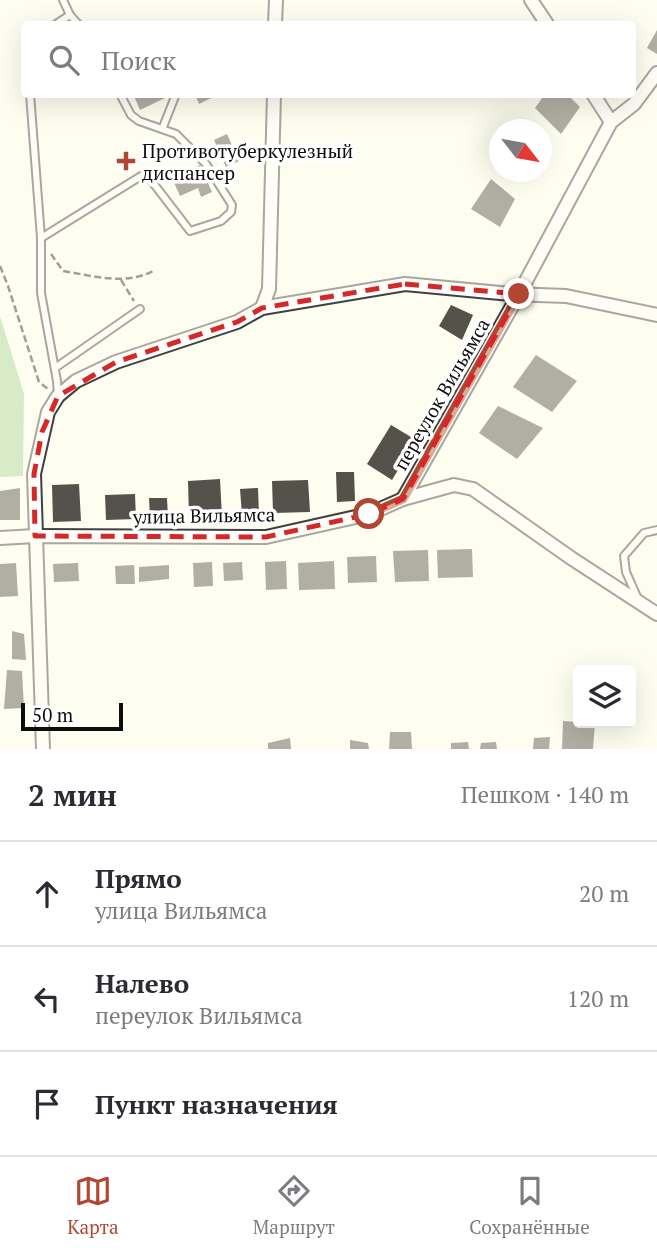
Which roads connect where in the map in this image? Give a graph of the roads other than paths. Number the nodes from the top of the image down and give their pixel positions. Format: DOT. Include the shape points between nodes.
graph roads {
  1 [pos="63,0"];
  2 [pos="276,0"];
  3 [pos="531,0"];
  4 [pos="69,15"];
  5 [pos="60,21"];
  6 [pos="75,21"];
  7 [pos="275,21"];
  8 [pos="545,21"];
  9 [pos="657,73"];
  10 [pos="30,98"];
  11 [pos="122,98"];
  12 [pos="174,98"];
  13 [pos="274,98"];
  14 [pos="596,98"];
  15 [pos="611,122"];
  16 [pos="163,128"];
  17 [pos="41,238"];
  18 [pos="519,294"];
  19 [pos="262,308"];
  20 [pos="140,309"];
  21 [pos="657,315"];
  22 [pos="55,368"];
  23 [pos="58,396"];
  24 [pos="403,499"];
  25 [pos="657,530"];
  26 [pos="35,536"];
  27 [pos="0,538"];
  28 [pos="639,602"];
  29 [pos="657,614"];
  30 [pos="43,749"];
  1 -- 4 [label="lane"];
  2 -- 7 [label="street"];
  3 -- 8 [label="street"];
  4 -- 5 [label="lane"];
  4 -- 6 [label="lane"];
  9 -- 15 [label="street" via="634,104"];
  10 -- 17 [label="lane"];
  11 -- 16 [label="lane" via="139,121"];
  12 -- 16 [label="lane"];
  13 -- 19 [label="street" via="270,289"];
  14 -- 15 [label="street"];
  15 -- 18 [label="street, переулок Вильямса"];
  16 -- 17 [label="lane" via="176,134 206,164 232,205 226,217 190,231 147,176 141,176"];
  17 -- 22 [label="lane" via="41,293"];
  18 -- 19 [label="street" via="405,284"];
  18 -- 21 [label="street" via="566,296"];
  18 -- 24 [label="street, переулок Вильямса"];
  19 -- 23 [label="street" via="237,322 116,362 76,381"];
  20 -- 22 [label="lane"];
  22 -- 23 [label="lane"];
  23 -- 26 [label="street" via="45,422 34,474"];
  24 -- 26 [label="street, улица Вильямса" via="369,514 265,537"];
  24 -- 28 [label="street, улица Вильямса" via="454,485 473,489"];
  25 -- 28 [label="lane" via="644,533 624,556"];
  26 -- 27 [label="street, улица Вильямса"];
  26 -- 30 [label="street"];
  28 -- 29 [label="street, улица Вильямса"];
}
